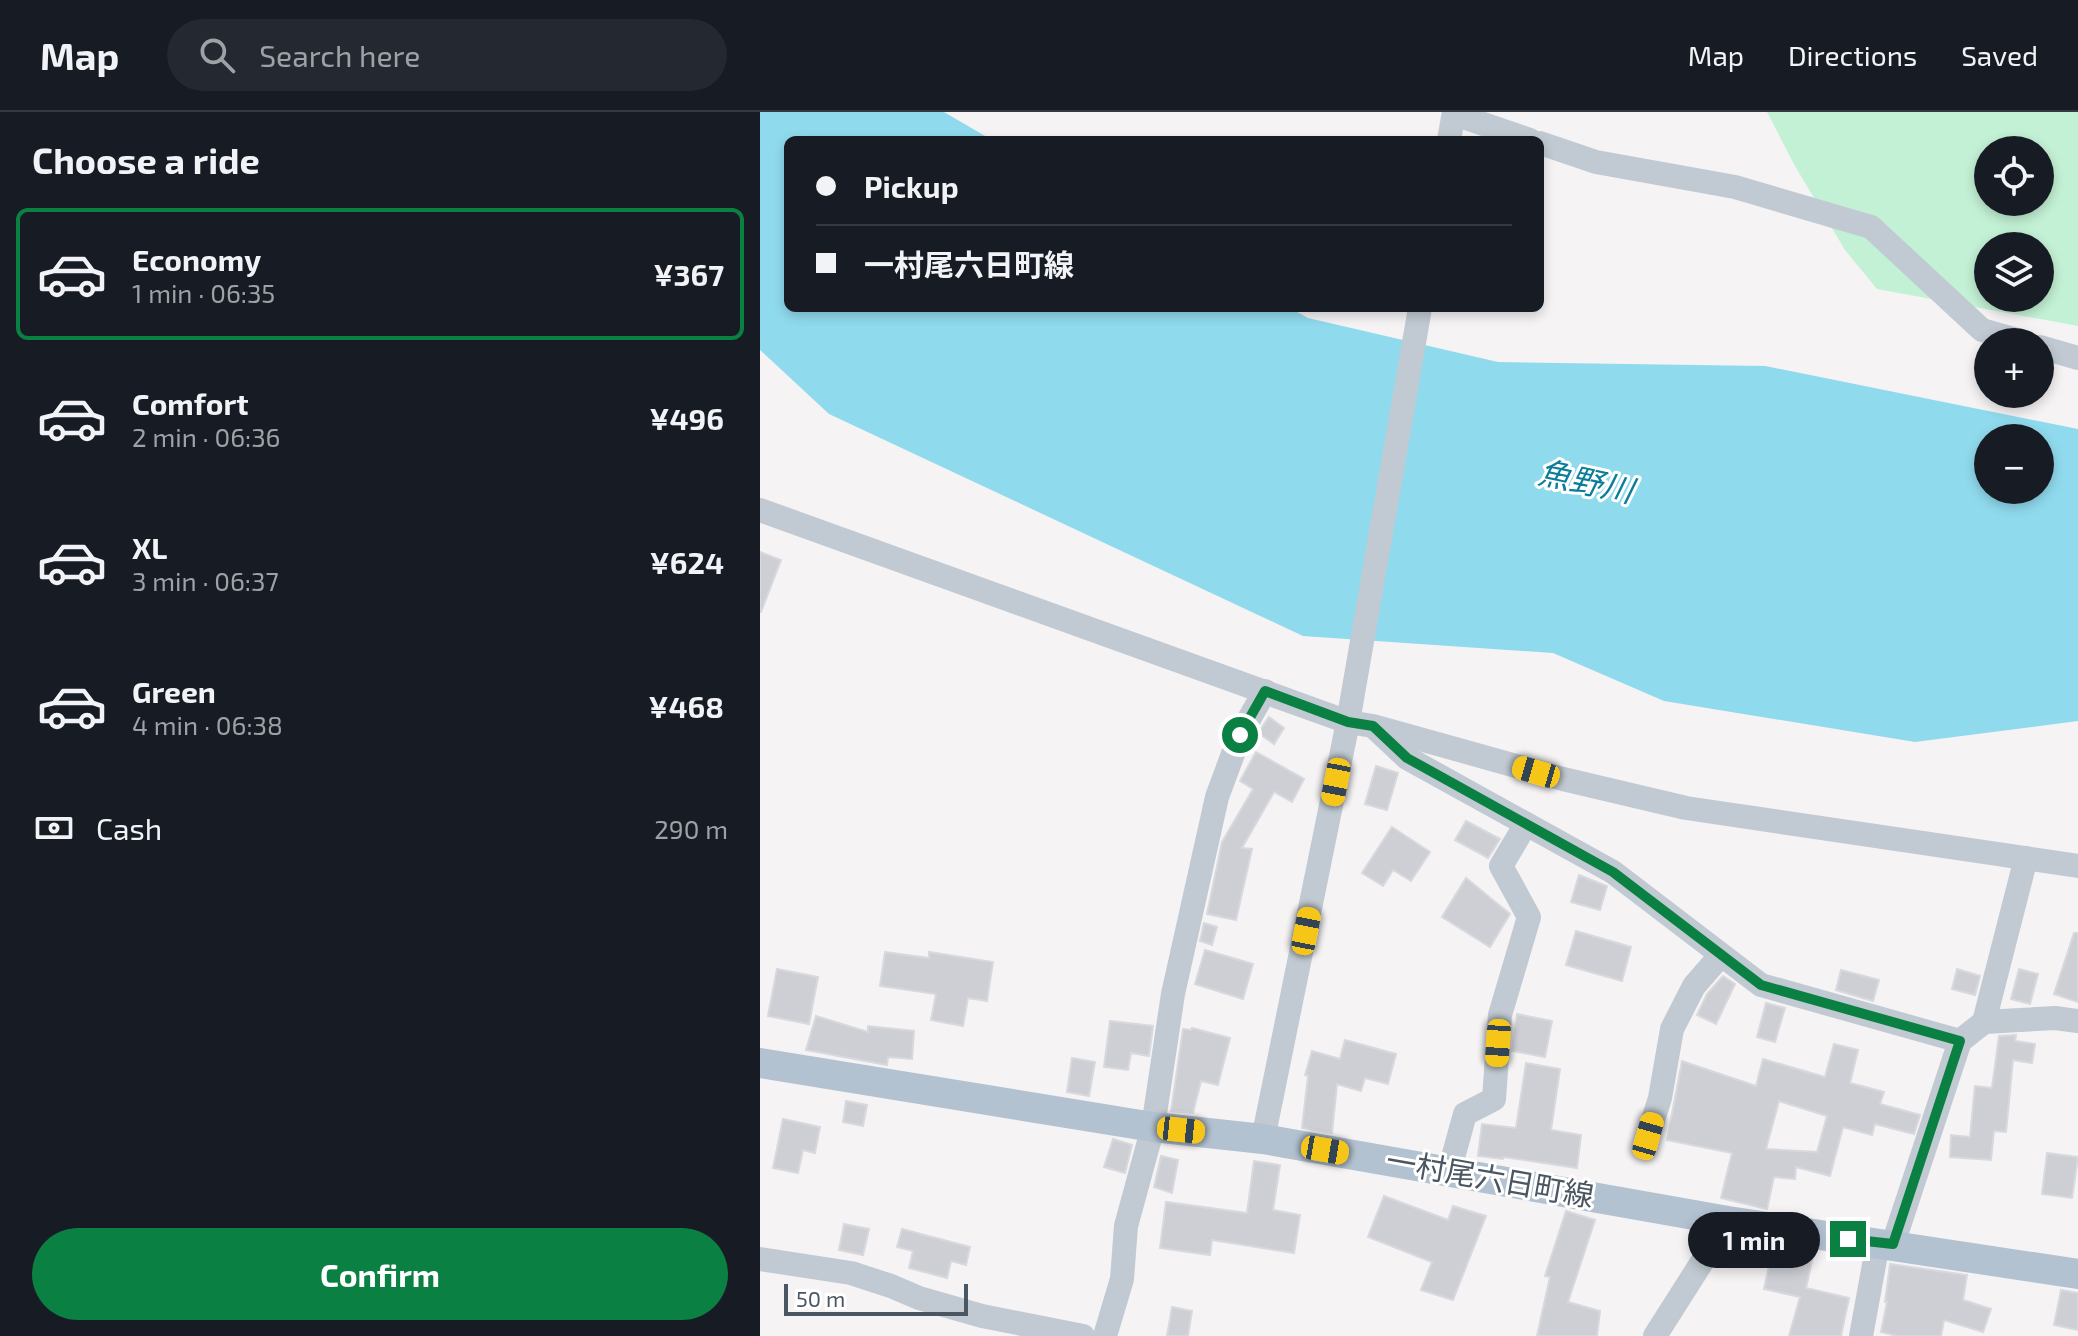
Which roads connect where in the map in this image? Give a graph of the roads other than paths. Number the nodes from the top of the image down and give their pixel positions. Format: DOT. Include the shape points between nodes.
graph roads {
  1 [pos="1454,113"];
  2 [pos="1450,136"];
  3 [pos="1519,136"];
  4 [pos="1544,144"];
  5 [pos="1419,312"];
  6 [pos="1980,328"];
  7 [pos="2054,351"];
  8 [pos="2078,358"];
  9 [pos="760,510"];
  10 [pos="1265,691"];
  11 [pos="1348,722"];
  12 [pos="1373,726"];
  13 [pos="1526,824"];
  14 [pos="2026,858"];
  15 [pos="2078,866"];
  16 [pos="1721,955"];
  17 [pos="2078,1021"];
  18 [pos="1984,1022"];
  19 [pos="1960,1041"];
  20 [pos="760,1063"];
  21 [pos="1153,1127"];
  22 [pos="1648,1136"];
  23 [pos="1263,1139"];
  24 [pos="1449,1172"];
  25 [pos="1728,1221"];
  26 [pos="1886,1244"];
  27 [pos="760,1259"];
  28 [pos="2078,1274"];
  29 [pos="1083,1336"];
  30 [pos="1105,1336"];
  31 [pos="1655,1336"];
  32 [pos="1861,1336"];
  1 -- 2 [label="street"];
  1 -- 3 [label="street"];
  4 -- 6 [label="street" via="1596,162 1735,187 1871,227"];
  5 -- 11 [label="street"];
  7 -- 8 [label="street"];
  9 -- 10 [label="street"];
  10 -- 11 [label="street"];
  10 -- 21 [label="street" via="1240,735 1217,797 1173,994"];
  11 -- 12 [label="street"];
  11 -- 23 [label="street"];
  12 -- 13 [label="street" via="1407,758"];
  12 -- 14 [label="street" via="1686,808"];
  13 -- 16 [label="street" via="1613,872"];
  13 -- 24 [label="street" via="1501,866 1529,917 1500,1015 1494,1099 1465,1114"];
  14 -- 15 [label="street"];
  14 -- 18 [label="street"];
  16 -- 19 [label="street" via="1761,985"];
  16 -- 22 [label="street" via="1694,986 1672,1029"];
  17 -- 18 [label="street"];
  18 -- 19 [label="street"];
  19 -- 26 [label="street"];
  20 -- 21 [label="main road, 一村尾六日町線"];
  21 -- 23 [label="main road, 一村尾六日町線"];
  21 -- 30 [label="street" via="1126,1226 1122,1279"];
  23 -- 24 [label="main road, 一村尾六日町線"];
  24 -- 25 [label="main road, 一村尾六日町線"];
  25 -- 26 [label="main road, 一村尾六日町線"];
  25 -- 31 [label="street"];
  26 -- 28 [label="main road, 一村尾六日町線"];
  26 -- 32 [label="street"];
  27 -- 29 [label="street" via="851,1273 982,1316"];
}
